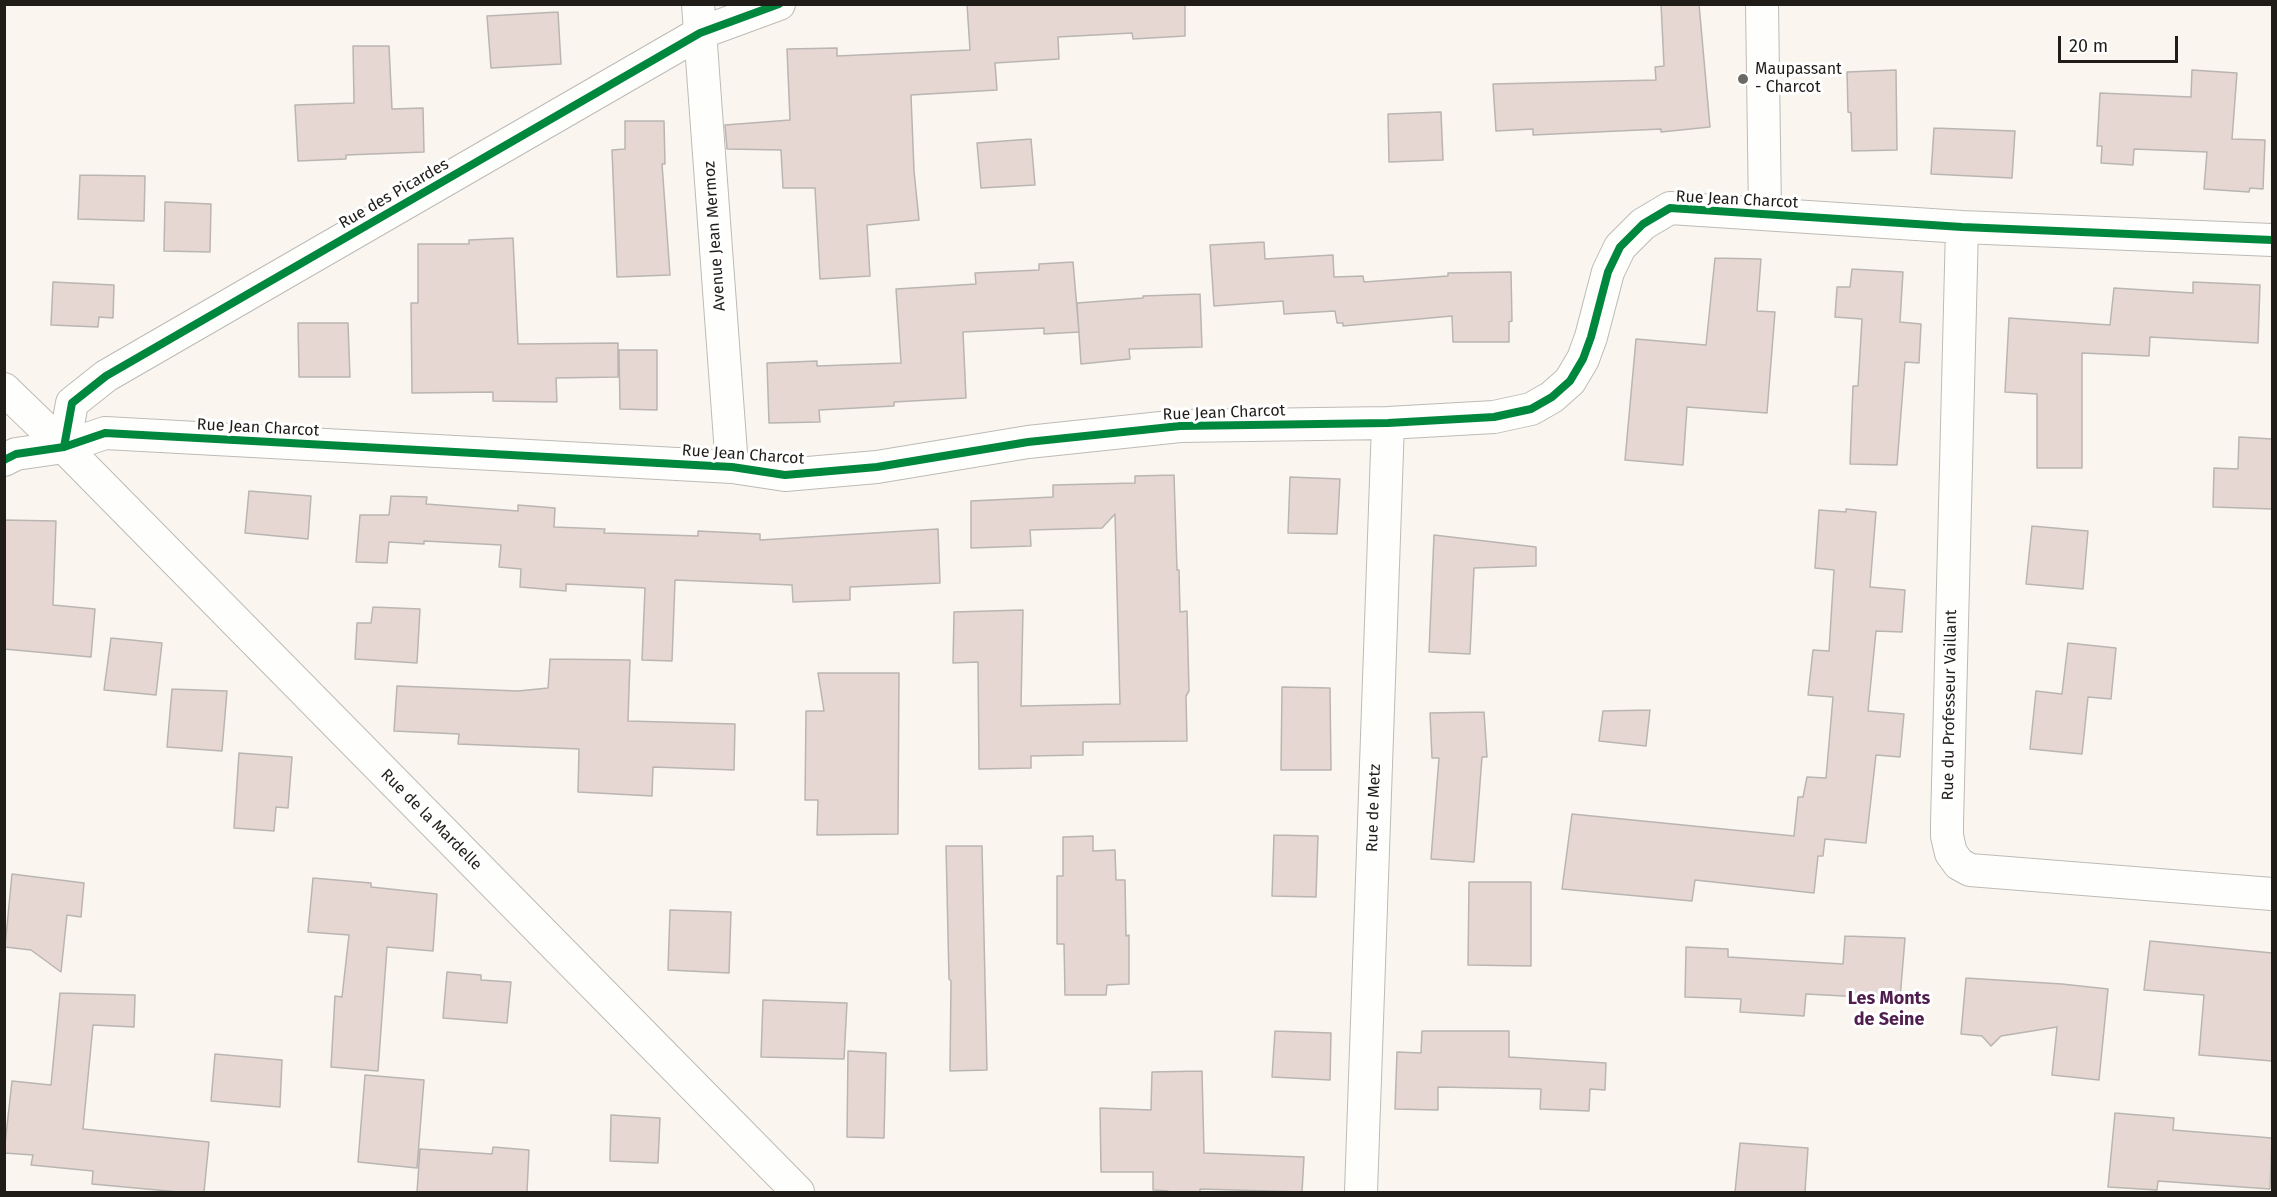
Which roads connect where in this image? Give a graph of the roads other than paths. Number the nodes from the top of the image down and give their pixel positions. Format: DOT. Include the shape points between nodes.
graph roads {
  1 [pos="779,4"];
  2 [pos="1762,4"];
  3 [pos="699,19"];
  4 [pos="1765,213"];
  5 [pos="1962,227"];
  6 [pos="2272,240"];
  7 [pos="4,389"];
  8 [pos="1388,423"];
  9 [pos="64,447"];
  10 [pos="4,460"];
  11 [pos="732,467"];
  12 [pos="2272,894"];
  13 [pos="798,1192"];
  14 [pos="1361,1192"];
  1 -- 3 [label="street, Rue des Picardes"];
  2 -- 4 [label="street"];
  3 -- 9 [label="street, Rue des Picardes" via="106,376 72,403"];
  3 -- 11 [label="street, Avenue Jean Mermoz"];
  4 -- 5 [label="street, Rue Jean Charcot"];
  4 -- 8 [label="street, Rue Jean Charcot" via="1670,208 1643,224 1620,247 1608,272 1591,337 1570,381 1531,409 1494,417"];
  5 -- 6 [label="street, Rue Jean Charcot"];
  5 -- 12 [label="street, Rue du Professeur Vaillant" via="1947,823 1951,853 1970,870"];
  7 -- 9 [label="street, Rue de la Mardelle"];
  8 -- 11 [label="street, Rue Jean Charcot" via="1180,426 1028,442 831,472 785,475"];
  8 -- 14 [label="street, Rue de Metz"];
  9 -- 10 [label="street, Rue Jean Charcot" via="16,454"];
  9 -- 11 [label="street, Rue Jean Charcot" via="105,434"];
  9 -- 13 [label="street, Rue de la Mardelle"];
}
